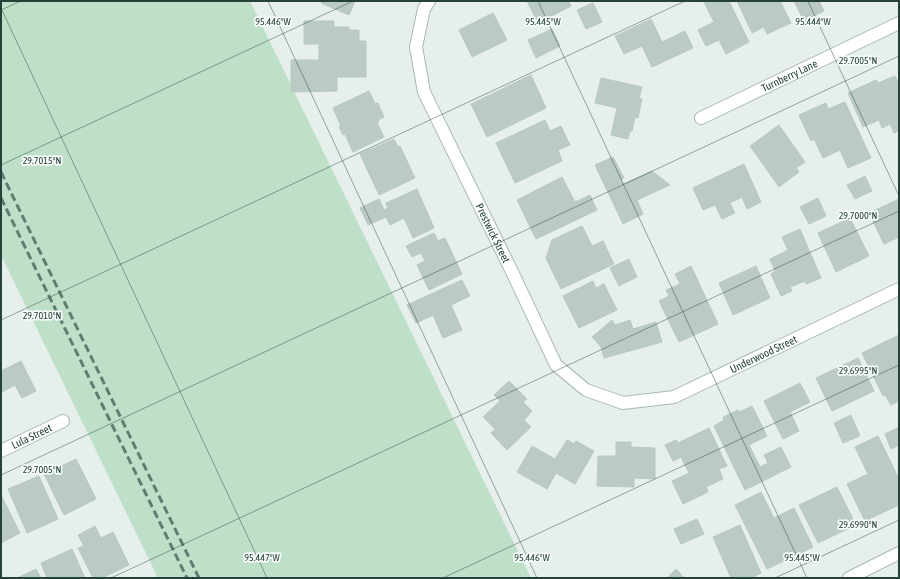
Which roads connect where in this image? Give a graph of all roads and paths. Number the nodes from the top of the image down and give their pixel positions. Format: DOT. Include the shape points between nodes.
graph roads {
  1 [pos="429,1"];
  2 [pos="899,24"];
  3 [pos="701,118"];
  4 [pos="899,289"];
  5 [pos="623,403"];
  6 [pos="63,421"];
  7 [pos="1,451"];
  8 [pos="899,553"];
  9 [pos="849,578"];
  1 -- 5 [label="street, Prestwick Street" via="424,9 416,47 424,92 556,364 586,390"];
  2 -- 3 [label="street, Turnberry Lane"];
  4 -- 5 [label="street, Underwood Street" via="674,397"];
  6 -- 7 [label="street, Lula Street"];
  8 -- 9 [label="street"];
}
